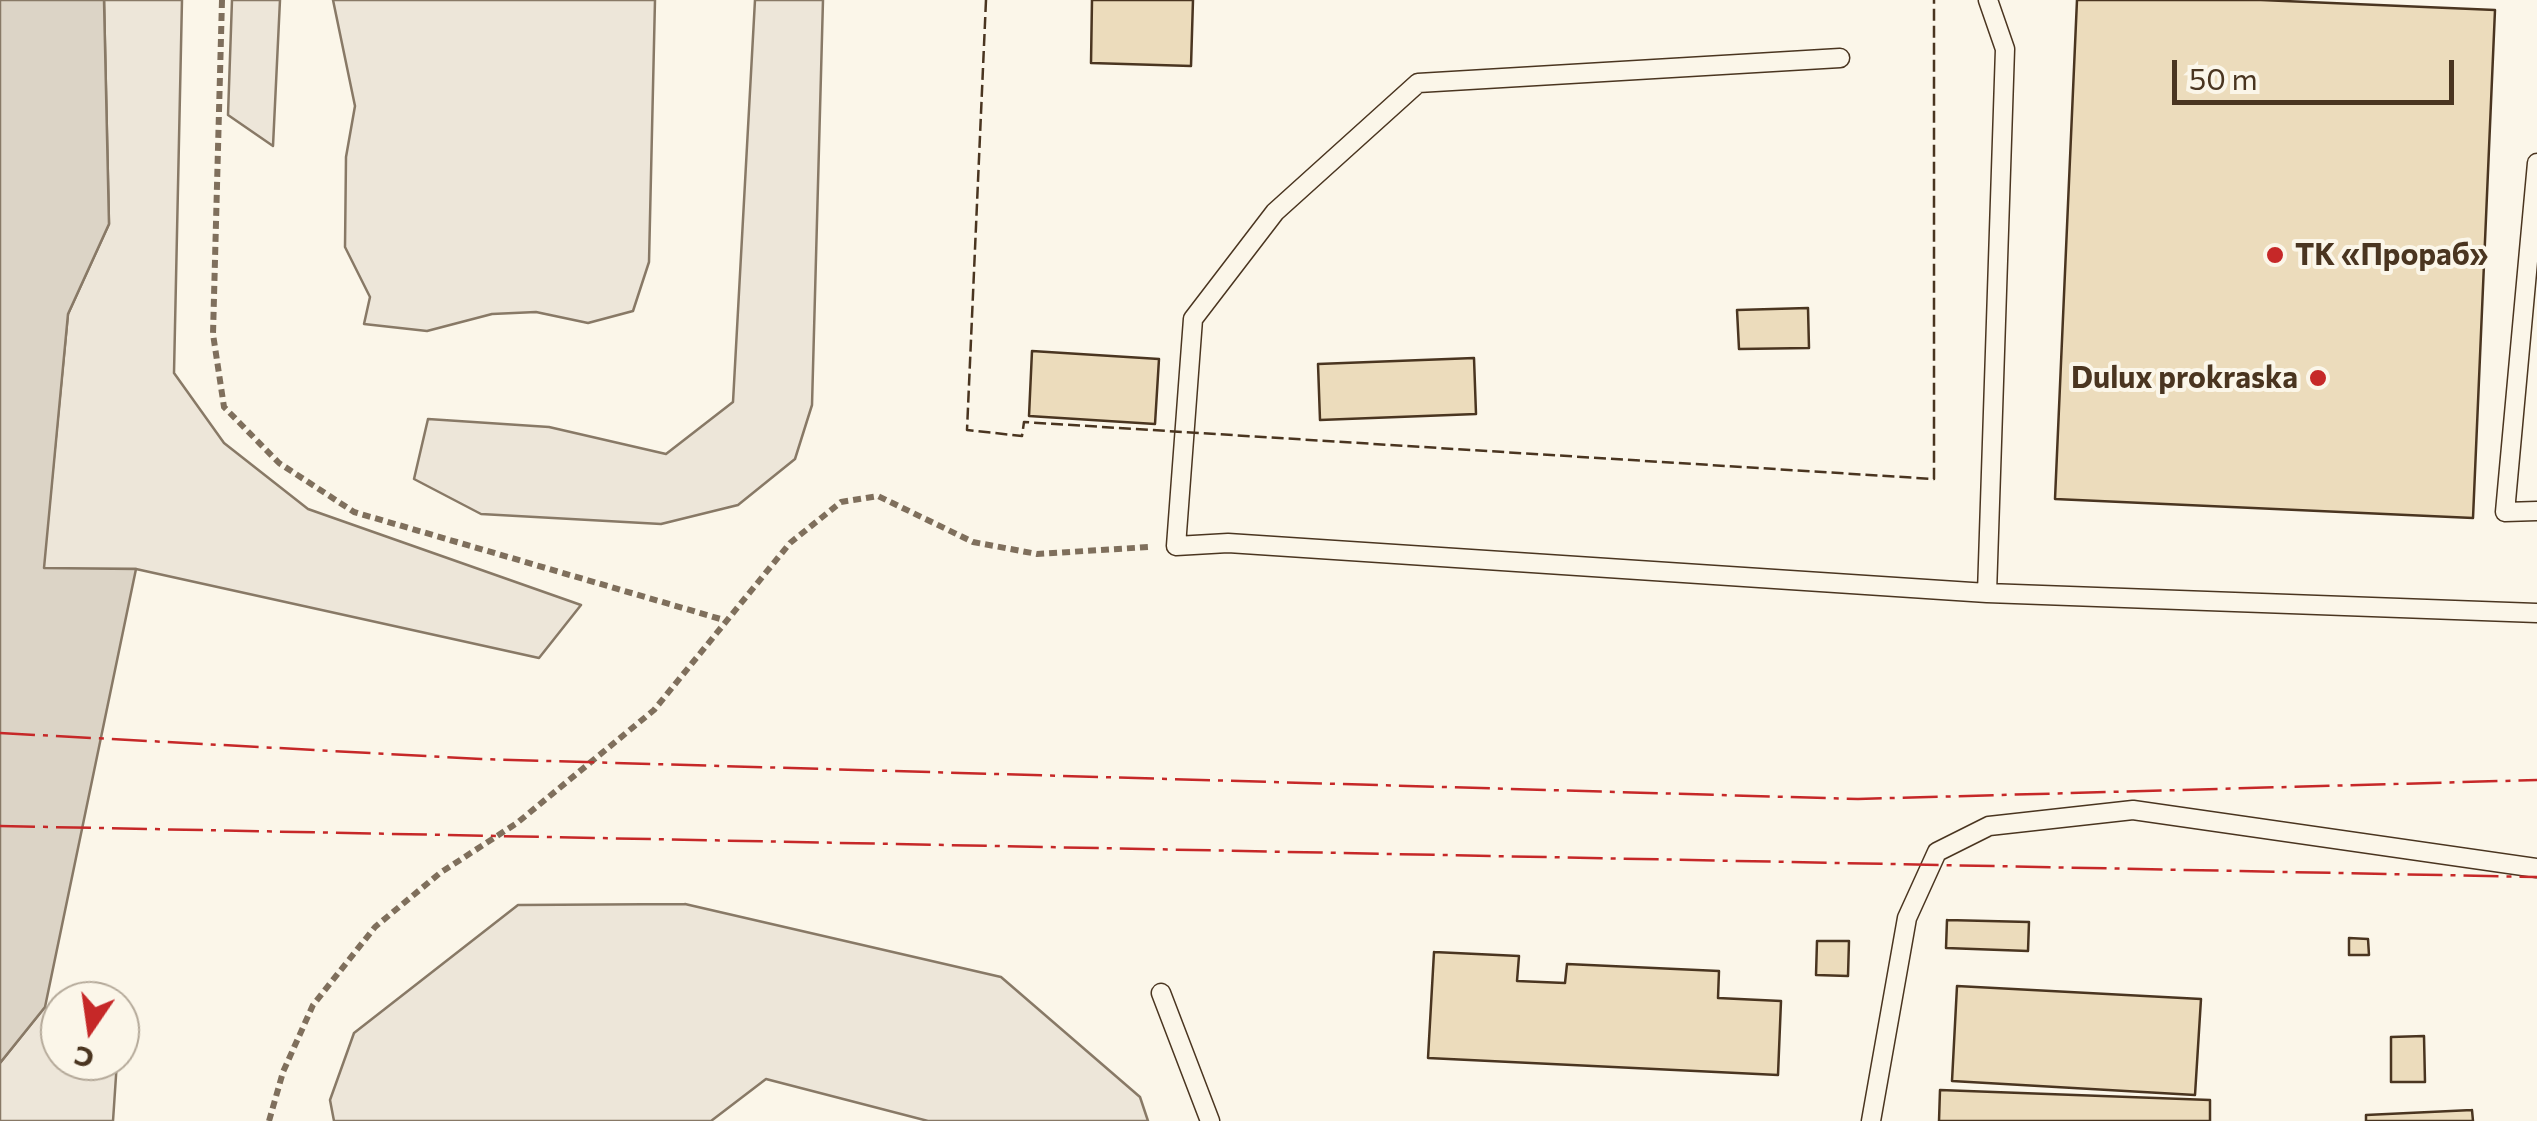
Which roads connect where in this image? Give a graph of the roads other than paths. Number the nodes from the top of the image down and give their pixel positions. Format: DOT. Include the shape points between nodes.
graph roads {
  1 [pos="1988,0"];
  2 [pos="1840,58"];
  3 [pos="2537,163"];
  4 [pos="2537,512"];
  5 [pos="1987,593"];
  6 [pos="2537,613"];
  7 [pos="2537,868"];
  8 [pos="1161,993"];
  9 [pos="1210,1121"];
  10 [pos="1871,1121"];
  1 -- 5 [label="lane" via="2005,49"];
  2 -- 5 [label="lane" via="1418,83 1275,212 1193,319 1176,546 1228,543"];
  3 -- 4 [label="lane" via="2505,512"];
  5 -- 6 [label="lane"];
  7 -- 10 [label="lane" via="2132,810 1989,826 1937,852 1907,918"];
  8 -- 9 [label="lane"];
}
